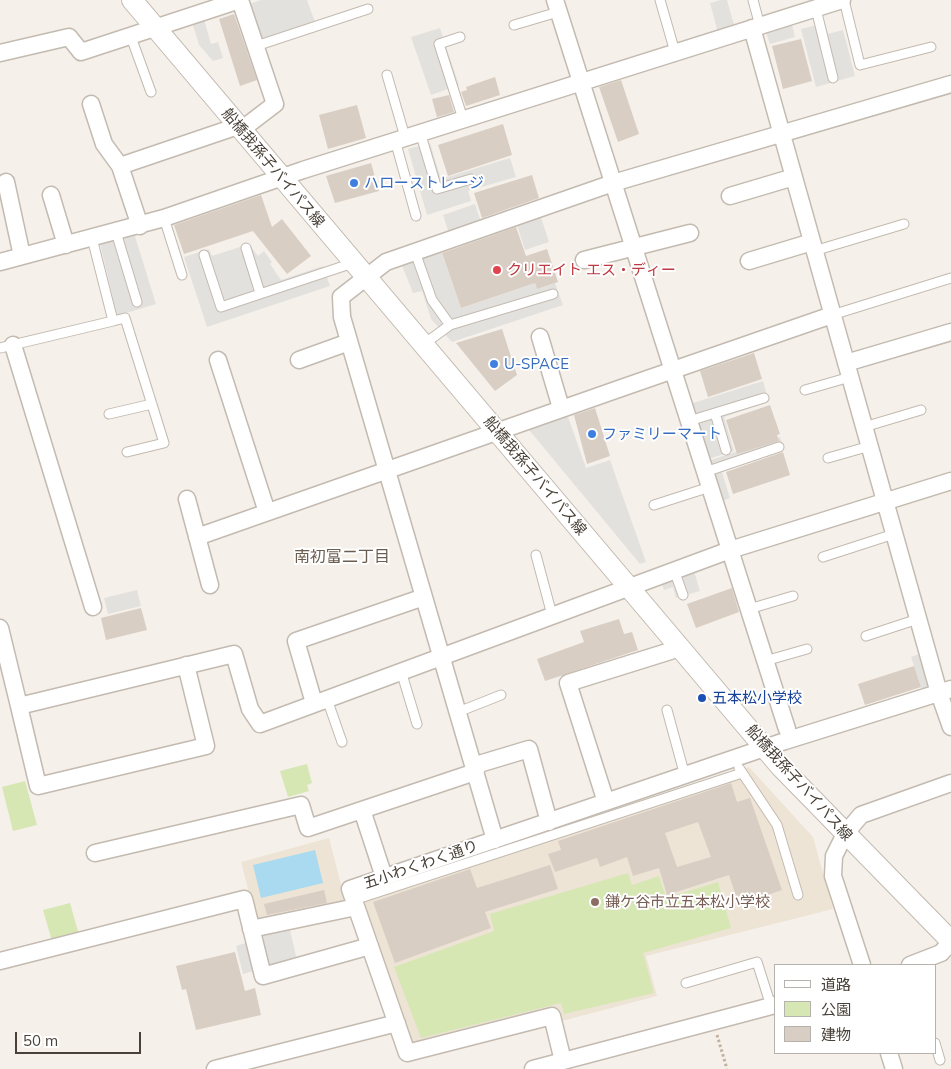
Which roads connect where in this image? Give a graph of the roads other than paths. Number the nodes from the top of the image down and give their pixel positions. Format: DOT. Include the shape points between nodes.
graph roads {
  1 [pos="132,0"];
  2 [pos="240,0"];
  3 [pos="660,0"];
  4 [pos="754,0"];
  5 [pos="843,0"];
  6 [pos="556,6"];
  7 [pos="368,9"];
  8 [pos="816,9"];
  9 [pos="514,25"];
  10 [pos="756,27"];
  11 [pos="156,28"];
  12 [pos="131,36"];
  13 [pos="460,37"];
  14 [pos="256,46"];
  15 [pos="931,47"];
  16 [pos="675,52"];
  17 [pos="0,53"];
  18 [pos="387,75"];
  19 [pos="833,78"];
  20 [pos="580,82"];
  21 [pos="951,83"];
  22 [pos="151,92"];
  23 [pos="91,104"];
  24 [pos="463,119"];
  25 [pos="239,128"];
  26 [pos="782,134"];
  27 [pos="407,137"];
  28 [pos="120,166"];
  29 [pos="281,177"];
  30 [pos="794,178"];
  31 [pos="471,179"];
  32 [pos="6,182"];
  33 [pos="612,183"];
  34 [pos="52,195"];
  35 [pos="730,196"];
  36 [pos="416,216"];
  37 [pos="164,218"];
  38 [pos="904,224"];
  39 [pos="140,226"];
  40 [pos="116,232"];
  41 [pos="690,233"];
  42 [pos="92,238"];
  43 [pos="66,245"];
  44 [pos="813,246"];
  45 [pos="246,248"];
  46 [pos="633,248"];
  47 [pos="415,252"];
  48 [pos="204,255"];
  49 [pos="22,256"];
  50 [pos="584,260"];
  51 [pos="749,261"];
  52 [pos="0,262"];
  53 [pos="359,270"];
  54 [pos="182,275"];
  55 [pos="951,278"];
  56 [pos="260,294"];
  57 [pos="553,294"];
  58 [pos="137,302"];
  59 [pos="832,315"];
  60 [pos="113,322"];
  61 [pos="450,325"];
  62 [pos="951,332"];
  63 [pos="540,337"];
  64 [pos="349,342"];
  65 [pos="424,344"];
  66 [pos="6,347"];
  67 [pos="218,360"];
  68 [pos="299,360"];
  69 [pos="672,370"];
  70 [pos="848,370"];
  71 [pos="806,390"];
  72 [pos="764,398"];
  73 [pos="152,404"];
  74 [pos="561,408"];
  75 [pos="921,410"];
  76 [pos="715,413"];
  77 [pos="109,414"];
  78 [pos="689,422"];
  79 [pos="864,428"];
  80 [pos="497,431"];
  81 [pos="870,446"];
  82 [pos="779,447"];
  83 [pos="726,450"];
  84 [pos="127,452"];
  85 [pos="828,458"];
  86 [pos="387,472"];
  87 [pos="705,472"];
  88 [pos="951,481"];
  89 [pos="710,487"];
  90 [pos="187,499"];
  91 [pos="885,501"];
  92 [pos="654,505"];
  93 [pos="267,512"];
  94 [pos="894,534"];
  95 [pos="197,537"];
  96 [pos="730,550"];
  97 [pos="536,555"];
  98 [pos="823,557"];
  99 [pos="674,570"];
  100 [pos="210,585"];
  101 [pos="628,586"];
  102 [pos="683,595"];
  103 [pos="793,596"];
  104 [pos="424,597"];
  105 [pos="93,607"];
  106 [pos="749,609"];
  107 [pos="552,614"];
  108 [pos="918,619"];
  109 [pos="0,628"];
  110 [pos="866,636"];
  111 [pos="680,648"];
  112 [pos="807,649"];
  113 [pos="441,656"];
  114 [pos="765,661"];
  115 [pos="186,666"];
  116 [pos="401,671"];
  117 [pos="945,691"];
  118 [pos="501,695"];
  119 [pos="320,701"];
  120 [pos="19,706"];
  121 [pos="667,710"];
  122 [pos="458,712"];
  123 [pos="417,724"];
  124 [pos="951,727"];
  125 [pos="787,729"];
  126 [pos="342,742"];
  127 [pos="766,748"];
  128 [pos="738,766"];
  129 [pos="474,772"];
  130 [pos="685,776"];
  131 [pos="951,783"];
  132 [pos="606,802"];
  133 [pos="362,810"];
  134 [pos="549,822"];
  135 [pos="845,834"];
  136 [pos="495,840"];
  137 [pos="95,853"];
  138 [pos="384,877"];
  139 [pos="798,895"];
  140 [pos="355,903"];
  141 [pos="251,929"];
  142 [pos="951,941"];
  143 [pos="370,946"];
  144 [pos="0,961"];
  145 [pos="862,964"];
  146 [pos="914,964"];
  147 [pos="686,983"];
  148 [pos="773,1006"];
  149 [pos="397,1023"];
  150 [pos="936,1047"];
  151 [pos="889,1054"];
  152 [pos="940,1060"];
  153 [pos="563,1061"];
  154 [pos="214,1069"];
  155 [pos="533,1069"];
  156 [pos="894,1069"];
  1 -- 11 [label="street, 船橋我孫子バイパス線"];
  2 -- 11 [label="street"];
  2 -- 14 [label="street"];
  3 -- 16 [label="lane"];
  4 -- 10 [label="lane"];
  5 -- 8 [label="street"];
  5 -- 15 [label="lane" via="860,65"];
  6 -- 9 [label="lane"];
  6 -- 20 [label="street"];
  7 -- 14 [label="lane"];
  8 -- 10 [label="street"];
  8 -- 19 [label="lane"];
  10 -- 16 [label="street"];
  10 -- 26 [label="street"];
  11 -- 12 [label="street"];
  11 -- 25 [label="street, 船橋我孫子バイパス線"];
  12 -- 17 [label="street" via="81,52 69,37"];
  12 -- 22 [label="lane"];
  13 -- 24 [label="lane" via="439,44"];
  14 -- 25 [label="street" via="276,104"];
  16 -- 20 [label="street"];
  18 -- 27 [label="lane"];
  20 -- 24 [label="street"];
  20 -- 33 [label="street"];
  21 -- 26 [label="street"];
  23 -- 28 [label="street" via="104,144"];
  24 -- 27 [label="street"];
  25 -- 28 [label="street"];
  25 -- 29 [label="street, 船橋我孫子バイパス線"];
  26 -- 30 [label="street"];
  26 -- 33 [label="street"];
  27 -- 29 [label="street"];
  27 -- 31 [label="lane" via="437,189"];
  27 -- 36 [label="lane"];
  28 -- 39 [label="street"];
  29 -- 37 [label="street"];
  29 -- 53 [label="street, 船橋我孫子バイパス線"];
  30 -- 35 [label="street"];
  30 -- 44 [label="street"];
  32 -- 49 [label="street"];
  33 -- 46 [label="street"];
  33 -- 47 [label="street"];
  34 -- 43 [label="street"];
  37 -- 39 [label="street"];
  37 -- 54 [label="lane"];
  38 -- 44 [label="lane"];
  39 -- 40 [label="street"];
  40 -- 42 [label="street"];
  40 -- 58 [label="lane"];
  41 -- 46 [label="street"];
  42 -- 43 [label="street"];
  42 -- 60 [label="lane"];
  43 -- 49 [label="street"];
  44 -- 51 [label="street"];
  44 -- 59 [label="street"];
  45 -- 56 [label="lane"];
  46 -- 50 [label="street"];
  46 -- 69 [label="street"];
  47 -- 53 [label="street"];
  47 -- 61 [label="lane" via="432,300"];
  48 -- 56 [label="lane" via="220,307"];
  49 -- 52 [label="street"];
  53 -- 56 [label="lane"];
  53 -- 64 [label="street" via="341,297 342,317"];
  53 -- 65 [label="street, 船橋我孫子バイパス線"];
  55 -- 59 [label="lane"];
  57 -- 61 [label="lane"];
  59 -- 69 [label="street"];
  59 -- 70 [label="street"];
  60 -- 66 [label="lane"];
  60 -- 73 [label="lane" via="125,318"];
  61 -- 65 [label="lane"];
  62 -- 70 [label="street"];
  63 -- 74 [label="street"];
  64 -- 68 [label="street"];
  64 -- 86 [label="street"];
  65 -- 80 [label="street, 船橋我孫子バイパス線"];
  66 -- 105 [label="street"];
  67 -- 93 [label="street"];
  69 -- 74 [label="street"];
  69 -- 78 [label="street"];
  70 -- 71 [label="lane"];
  70 -- 79 [label="street"];
  72 -- 76 [label="lane"];
  73 -- 77 [label="lane"];
  73 -- 84 [label="lane" via="164,443"];
  74 -- 80 [label="street"];
  75 -- 79 [label="lane"];
  76 -- 78 [label="lane"];
  76 -- 83 [label="lane"];
  78 -- 87 [label="street"];
  79 -- 81 [label="street"];
  80 -- 86 [label="street"];
  80 -- 101 [label="street, 船橋我孫子バイパス線"];
  81 -- 85 [label="lane"];
  81 -- 91 [label="street"];
  82 -- 87 [label="lane"];
  86 -- 93 [label="street"];
  86 -- 104 [label="street"];
  87 -- 89 [label="street"];
  88 -- 91 [label="street"];
  89 -- 92 [label="lane"];
  89 -- 96 [label="street"];
  90 -- 95 [label="street"];
  91 -- 94 [label="street"];
  91 -- 96 [label="street"];
  93 -- 95 [label="street"];
  94 -- 98 [label="lane"];
  94 -- 108 [label="street"];
  95 -- 100 [label="street"];
  96 -- 99 [label="street"];
  96 -- 106 [label="street"];
  97 -- 107 [label="lane"];
  99 -- 101 [label="street"];
  99 -- 102 [label="lane"];
  101 -- 107 [label="street"];
  101 -- 111 [label="street, 船橋我孫子バイパス線"];
  103 -- 106 [label="lane"];
  104 -- 113 [label="street"];
  104 -- 119 [label="street" via="296,641"];
  106 -- 114 [label="street"];
  107 -- 113 [label="street"];
  108 -- 110 [label="lane"];
  108 -- 117 [label="street"];
  109 -- 120 [label="street"];
  111 -- 127 [label="street, 船橋我孫子バイパス線"];
  111 -- 132 [label="street" via="568,683"];
  112 -- 114 [label="lane"];
  113 -- 116 [label="street"];
  113 -- 122 [label="street"];
  114 -- 125 [label="street"];
  115 -- 119 [label="street" via="234,654 250,709 260,724"];
  115 -- 120 [label="street"];
  115 -- 120 [label="street" via="206,746 38,786"];
  116 -- 119 [label="street"];
  116 -- 123 [label="lane"];
  117 -- 124 [label="street"];
  117 -- 127 [label="street, 五小わくわく通り"];
  118 -- 122 [label="lane"];
  119 -- 126 [label="lane"];
  121 -- 130 [label="lane"];
  122 -- 129 [label="street"];
  127 -- 128 [label="street, 五小わくわく通り"];
  127 -- 135 [label="street, 船橋我孫子バイパス線"];
  128 -- 130 [label="street, 五小わくわく通り"];
  128 -- 139 [label="lane" via="777,825"];
  128 -- 140 [label="lane"];
  129 -- 133 [label="street"];
  129 -- 134 [label="street" via="479,764 529,749"];
  129 -- 136 [label="street"];
  130 -- 132 [label="street, 五小わくわく通り"];
  131 -- 135 [label="street" via="861,815"];
  132 -- 134 [label="street, 五小わくわく通り"];
  133 -- 137 [label="street" via="308,828 301,805"];
  133 -- 138 [label="street"];
  134 -- 136 [label="street, 五小わくわく通り"];
  135 -- 142 [label="street, 船橋我孫子バイパス線"];
  135 -- 145 [label="street" via="834,856 833,876"];
  136 -- 138 [label="street, 五小わくわく通り"];
  138 -- 140 [label="street, 五小わくわく通り" via="350,889"];
  140 -- 141 [label="street, 五小わくわく通り"];
  140 -- 143 [label="street"];
  141 -- 143 [label="street" via="262,976"];
  141 -- 144 [label="street" via="244,899"];
  142 -- 146 [label="street" via="941,953"];
  143 -- 149 [label="street"];
  147 -- 148 [label="lane" via="757,962"];
  148 -- 153 [label="street"];
  149 -- 153 [label="street" via="407,1053 552,1016"];
  149 -- 154 [label="street"];
  150 -- 152 [label="lane"];
  151 -- 156 [label="street"];
  153 -- 155 [label="street"];
}
